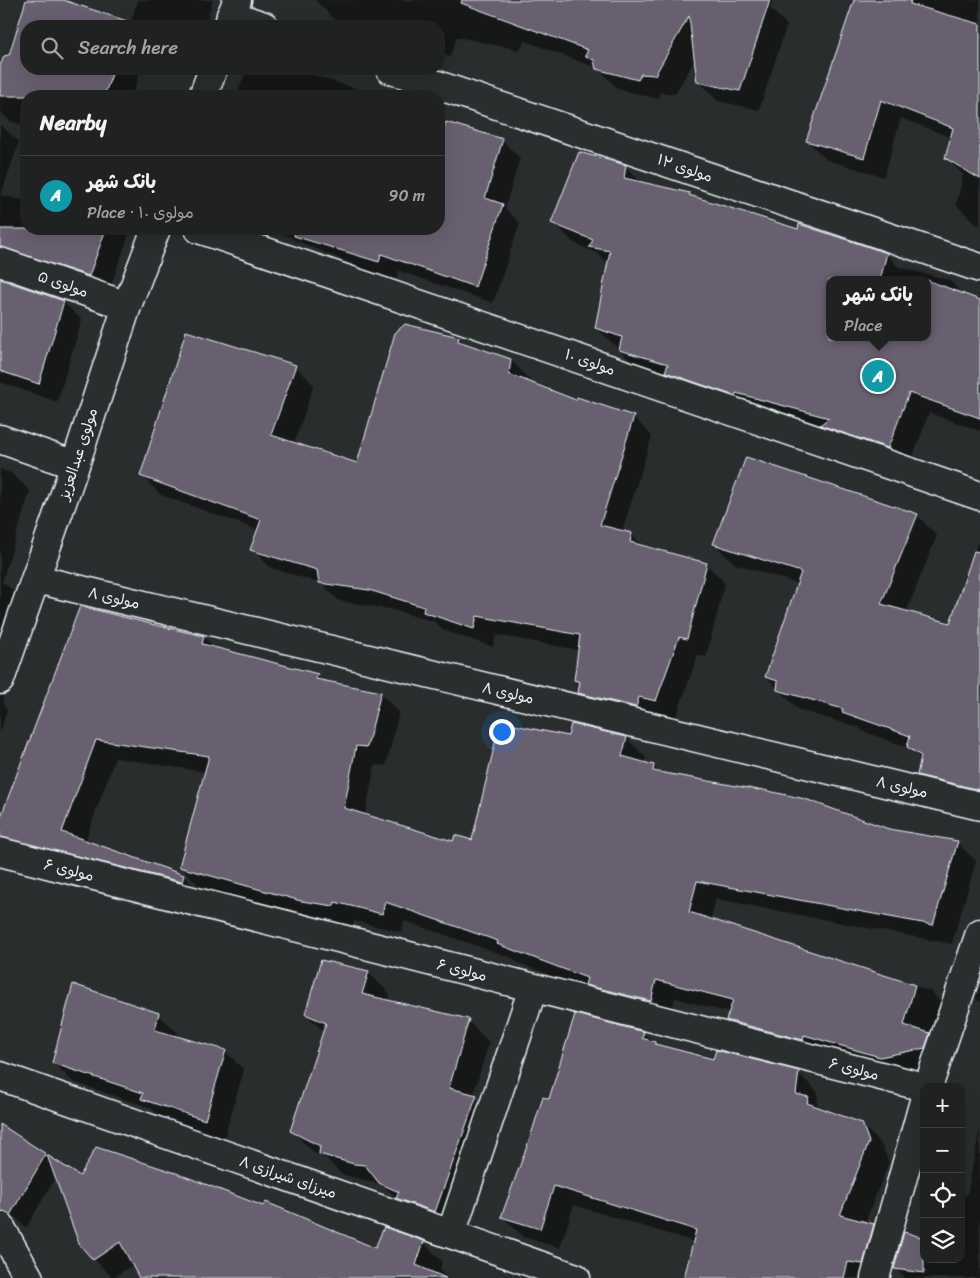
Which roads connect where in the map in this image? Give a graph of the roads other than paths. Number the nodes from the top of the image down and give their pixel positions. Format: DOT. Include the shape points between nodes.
graph roads {
  1 [pos="232,14"];
  2 [pos="248,20"];
  3 [pos="211,75"];
  4 [pos="408,75"];
  5 [pos="205,90"];
  6 [pos="154,235"];
  7 [pos="217,235"];
  8 [pos="0,262"];
  9 [pos="980,268"];
  10 [pos="127,306"];
  11 [pos="0,439"];
  12 [pos="76,465"];
  13 [pos="980,496"];
  14 [pos="36,579"];
  15 [pos="0,680"];
  16 [pos="980,806"];
  17 [pos="0,852"];
  18 [pos="980,933"];
  19 [pos="533,988"];
  20 [pos="0,1076"];
  21 [pos="929,1083"];
  22 [pos="920,1086"];
  23 [pos="920,1116"];
  24 [pos="0,1226"];
  25 [pos="450,1234"];
  26 [pos="877,1277"];
  27 [pos="29,1278"];
  28 [pos="576,1278"];
  1 -- 2 [label="street"];
  3 -- 5 [label="street"];
  4 -- 9 [label="street, مولوی ۱۲"];
  6 -- 10 [label="street, مولوی عبدالعزیز"];
  7 -- 13 [label="street, مولوی ۱۰"];
  8 -- 10 [label="street, مولوی ۵"];
  10 -- 12 [label="street, مولوی عبدالعزیز"];
  11 -- 12 [label="street"];
  12 -- 14 [label="street, مولوی عبدالعزیز"];
  14 -- 15 [label="street, مولوی عبدالعزیز"];
  14 -- 16 [label="street, مولوی ۸"];
  17 -- 19 [label="street, مولوی ۶"];
  18 -- 21 [label="street"];
  19 -- 22 [label="street, مولوی ۶"];
  19 -- 25 [label="street"];
  20 -- 25 [label="street, میرزای شیرازی ۸"];
  23 -- 26 [label="street"];
  24 -- 27 [label="street"];
  25 -- 28 [label="street, میرزای شیرازی ۸"];
}
